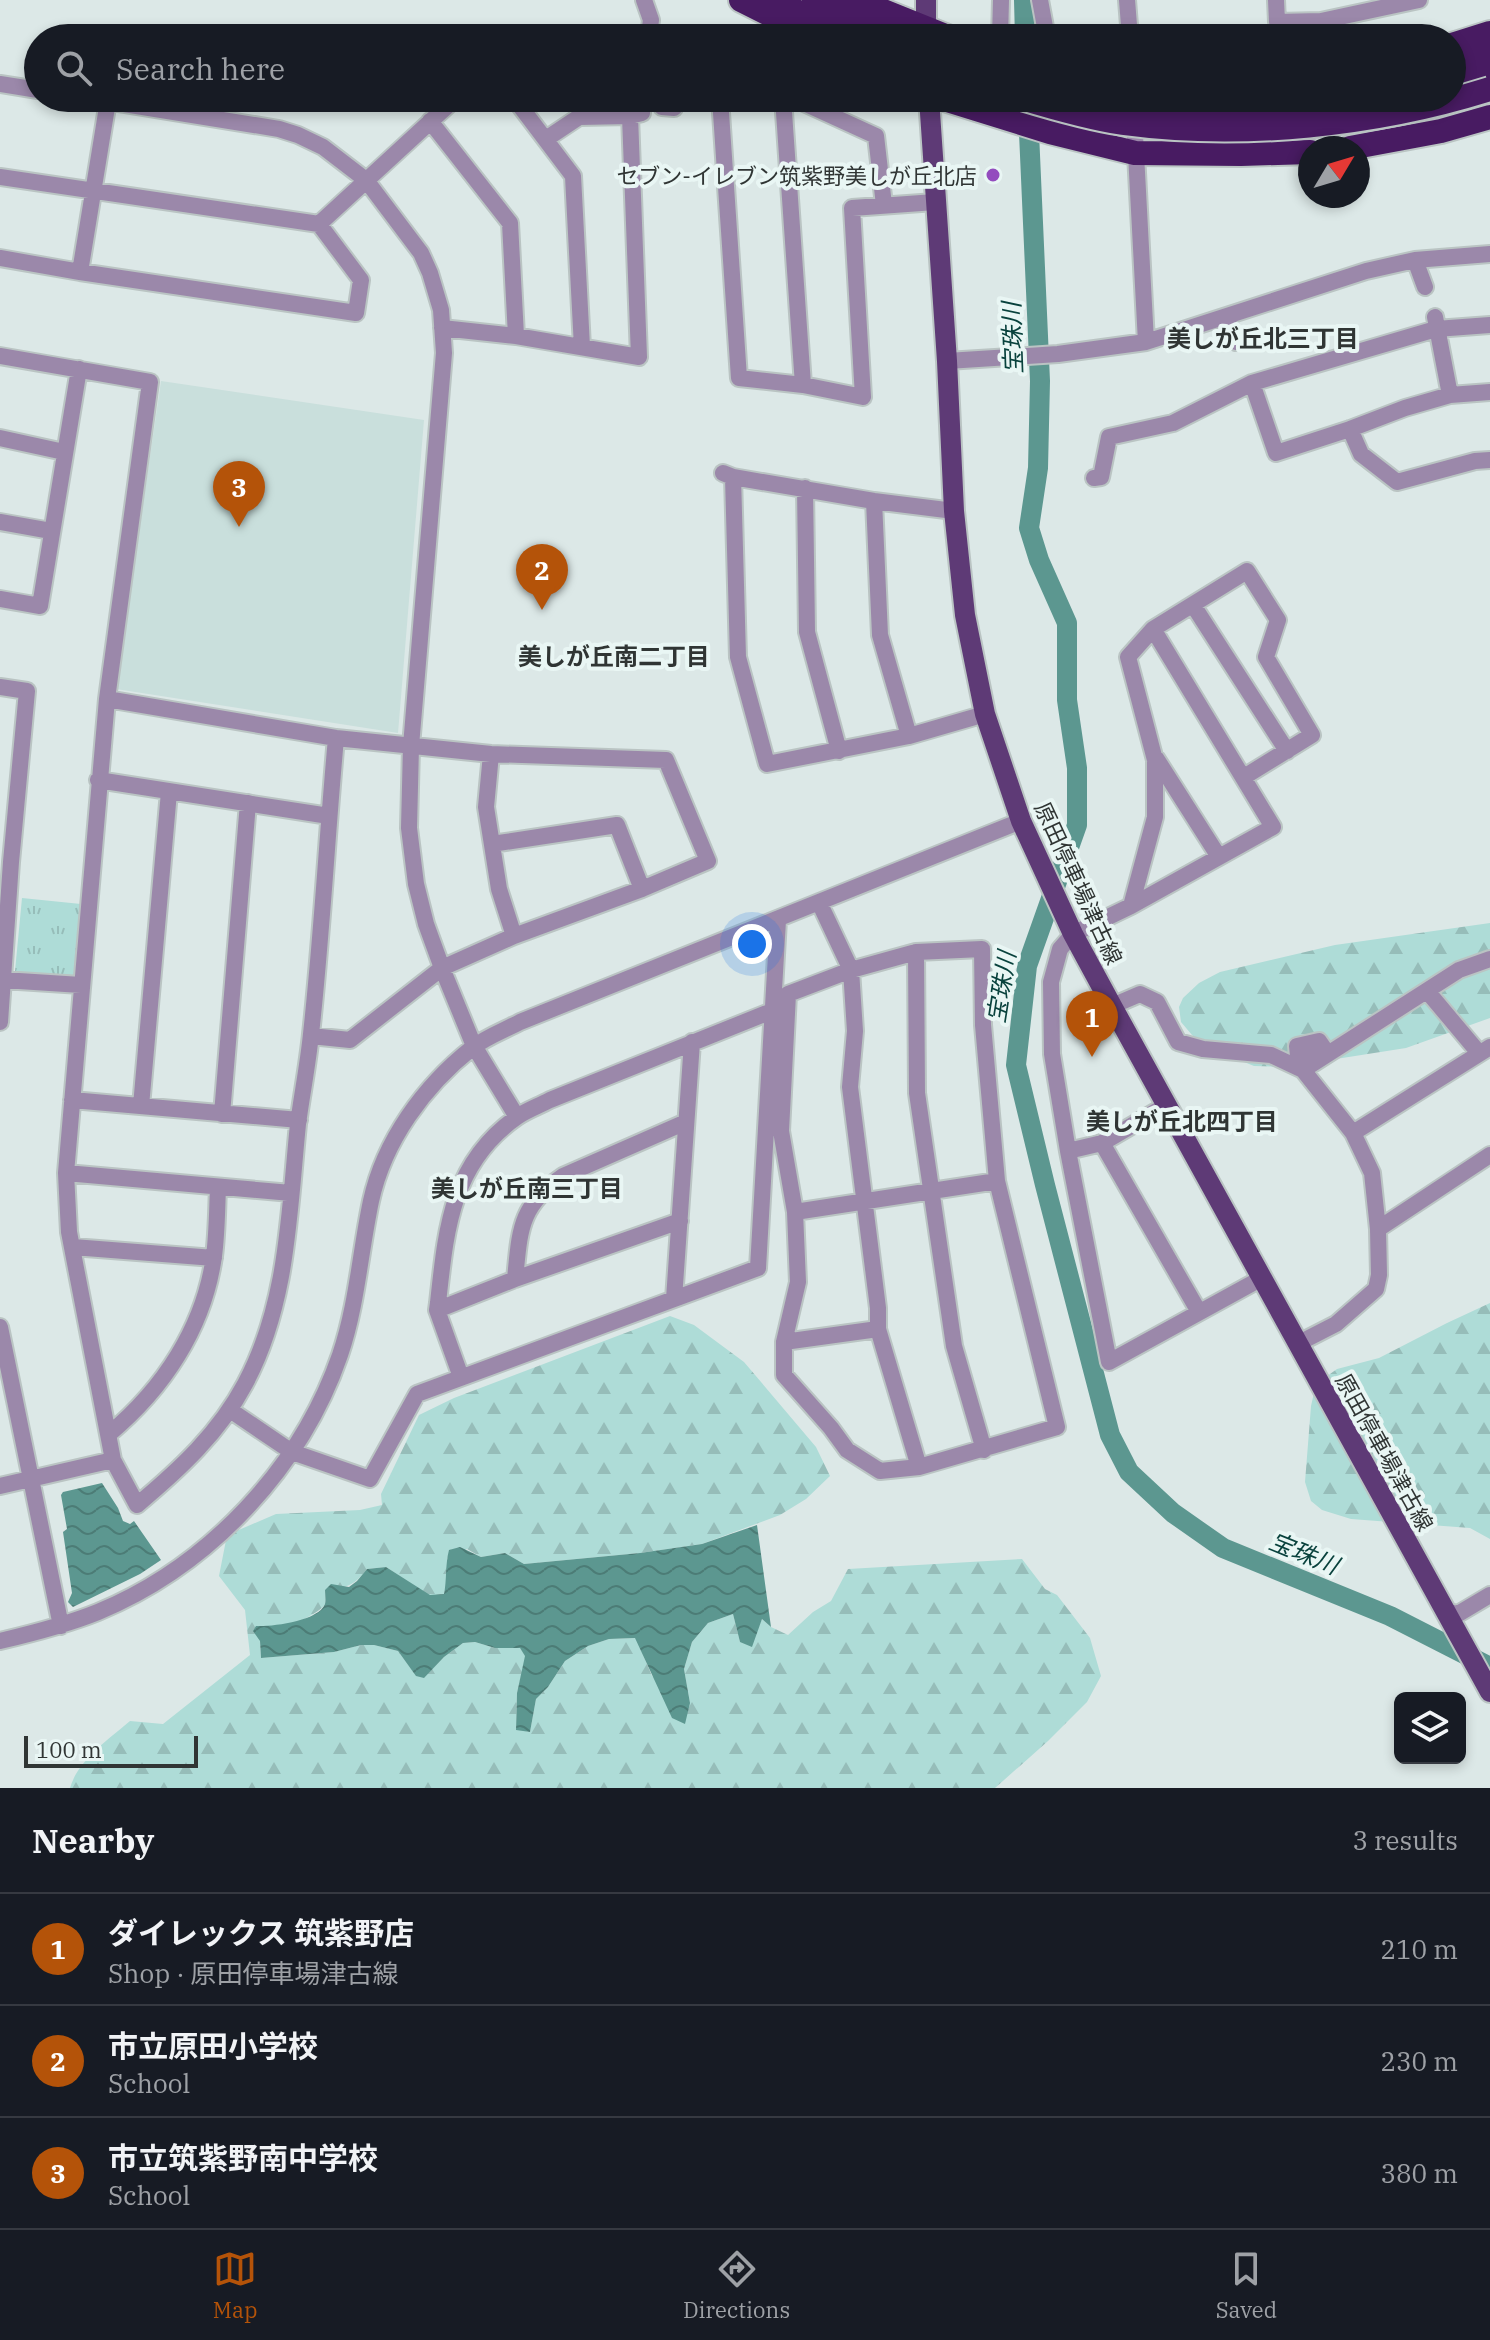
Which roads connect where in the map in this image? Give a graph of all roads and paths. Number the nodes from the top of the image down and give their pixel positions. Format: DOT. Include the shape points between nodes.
graph roads {
  1 [pos="644,0"];
  2 [pos="741,0"];
  3 [pos="772,0"];
  4 [pos="814,0"];
  5 [pos="856,0"];
  6 [pos="926,0"];
  7 [pos="1001,0"];
  8 [pos="1040,0"];
  9 [pos="1127,0"];
  10 [pos="1276,0"];
  11 [pos="1419,0"];
  12 [pos="650,24"];
  13 [pos="788,24"];
  14 [pos="824,24"];
  15 [pos="885,24"];
  16 [pos="899,24"];
  17 [pos="921,24"];
  18 [pos="1000,24"];
  19 [pos="1044,24"];
  20 [pos="1129,24"];
  21 [pos="1490,33"];
  22 [pos="1466,41"];
  23 [pos="1490,50"];
  24 [pos="1466,60"];
  25 [pos="1490,70"];
  26 [pos="1466,77"];
  27 [pos="0,84"];
  28 [pos="24,88"];
  29 [pos="1490,89"];
  30 [pos="1466,96"];
  31 [pos="1490,105"];
  32 [pos="106,112"];
  33 [pos="175,112"];
  34 [pos="440,112"];
  35 [pos="525,112"];
  36 [pos="721,112"];
  37 [pos="784,112"];
  38 [pos="824,112"];
  39 [pos="930,112"];
  40 [pos="981,112"];
  41 [pos="1073,112"];
  42 [pos="1134,112"];
  43 [pos="1406,112"];
  44 [pos="1490,117"];
  45 [pos="430,121"];
  46 [pos="1122,123"];
  47 [pos="546,139"];
  48 [pos="1370,144"];
  49 [pos="1298,152"];
  50 [pos="1135,153"];
  51 [pos="0,177"];
  52 [pos="366,180"];
  53 [pos="93,192"];
  54 [pos="935,202"];
  55 [pos="884,205"];
  56 [pos="319,224"];
  57 [pos="1490,254"];
  58 [pos="0,258"];
  59 [pos="1415,260"];
  60 [pos="80,272"];
  61 [pos="1425,287"];
  62 [pos="1226,317"];
  63 [pos="1435,323"];
  64 [pos="1490,325"];
  65 [pos="442,328"];
  66 [pos="516,336"];
  67 [pos="1146,342"];
  68 [pos="1236,342"];
  69 [pos="582,347"];
  70 [pos="0,356"];
  71 [pos="947,361"];
  72 [pos="79,369"];
  73 [pos="1252,383"];
  74 [pos="803,385"];
  75 [pos="1490,392"];
  76 [pos="1450,395"];
  77 [pos="1350,429"];
  78 [pos="0,438"];
  79 [pos="64,452"];
  80 [pos="1490,460"];
  81 [pos="1094,478"];
  82 [pos="805,488"];
  83 [pos="874,501"];
  84 [pos="954,511"];
  85 [pos="0,522"];
  86 [pos="51,531"];
  87 [pos="0,599"];
  88 [pos="1193,605"];
  89 [pos="1153,629"];
  90 [pos="0,687"];
  91 [pos="107,699"];
  92 [pos="985,714"];
  93 [pos="909,736"];
  94 [pos="336,738"];
  95 [pos="411,746"];
  96 [pos="839,751"];
  97 [pos="1287,751"];
  98 [pos="1153,753"];
  99 [pos="491,754"];
  100 [pos="1244,777"];
  101 [pos="98,780"];
  102 [pos="169,792"];
  103 [pos="248,803"];
  104 [pos="329,816"];
  105 [pos="1021,821"];
  106 [pos="492,844"];
  107 [pos="1219,857"];
  108 [pos="642,889"];
  109 [pos="819,902"];
  110 [pos="1131,906"];
  111 [pos="778,920"];
  112 [pos="1072,929"];
  113 [pos="514,936"];
  114 [pos="916,952"];
  115 [pos="1490,959"];
  116 [pos="442,968"];
  117 [pos="851,970"];
  118 [pos="3,980"];
  119 [pos="81,985"];
  120 [pos="1427,991"];
  121 [pos="1112,1006"];
  122 [pos="772,1011"];
  123 [pos="0,1022"];
  124 [pos="311,1036"];
  125 [pos="692,1042"];
  126 [pos="1311,1043"];
  127 [pos="474,1046"];
  128 [pos="1485,1050"];
  129 [pos="1328,1054"];
  130 [pos="1303,1070"];
  131 [pos="72,1100"];
  132 [pos="1167,1105"];
  133 [pos="141,1106"];
  134 [pos="222,1114"];
  135 [pos="517,1117"];
  136 [pos="299,1120"];
  137 [pos="686,1122"];
  138 [pos="1353,1133"];
  139 [pos="1102,1143"];
  140 [pos="1068,1151"];
  141 [pos="1490,1155"];
  142 [pos="66,1173"];
  143 [pos="997,1181"];
  144 [pos="218,1188"];
  145 [pos="931,1190"];
  146 [pos="291,1193"];
  147 [pos="864,1200"];
  148 [pos="795,1212"];
  149 [pos="680,1221"];
  150 [pos="1378,1229"];
  151 [pos="73,1247"];
  152 [pos="214,1258"];
  153 [pos="1262,1278"];
  154 [pos="515,1279"];
  155 [pos="674,1299"];
  156 [pos="437,1310"];
  157 [pos="1199,1312"];
  158 [pos="0,1327"];
  159 [pos="878,1329"];
  160 [pos="784,1342"];
  161 [pos="1297,1344"];
  162 [pos="461,1377"];
  163 [pos="230,1410"];
  164 [pos="109,1434"];
  165 [pos="984,1450"];
  166 [pos="292,1452"];
  167 [pos="113,1460"];
  168 [pos="919,1467"];
  169 [pos="31,1479"];
  170 [pos="0,1486"];
  171 [pos="1490,1595"];
  172 [pos="1446,1615"];
  173 [pos="61,1626"];
  174 [pos="0,1641"];
  175 [pos="1490,1692"];
  1 -- 12 [label="street"];
  2 -- 13 [label="highway"];
  3 -- 14 [label="highway"];
  4 -- 15 [label="highway"];
  5 -- 16 [label="highway"];
  6 -- 17 [label="main road"];
  7 -- 18 [label="street"];
  8 -- 19 [label="street"];
  9 -- 20 [label="street"];
  10 -- 11 [label="street" via="1277,22 1321,21"];
  21 -- 22 [label="highway"];
  23 -- 24 [label="highway"];
  25 -- 26 [label="highway"];
  27 -- 28 [label="street"];
  29 -- 30 [label="highway, bridge"];
  31 -- 46 [label="highway" via="1373,133 1259,145 1154,137"];
  32 -- 53 [label="street"];
  33 -- 52 [label="street" via="298,135"];
  34 -- 45 [label="street"];
  35 -- 47 [label="street"];
  36 -- 74 [label="street" via="739,378"];
  37 -- 74 [label="street"];
  38 -- 55 [label="street" via="876,136"];
  39 -- 54 [label="main road, 原田停車場津古線"];
  40 -- 50 [label="highway"];
  41 -- 46 [label="highway, bridge"];
  42 -- 50 [label="street"];
  43 -- 46 [label="highway, bridge" via="1262,129"];
  44 -- 48 [label="highway"];
  45 -- 52 [label="street"];
  45 -- 66 [label="street" via="510,223"];
  47 -- 69 [label="street" via="573,176"];
  47 -- 69 [label="street" via="579,117 636,115 639,357"];
  49 -- 50 [label="highway"];
  50 -- 67 [label="street"];
  51 -- 53 [label="street"];
  52 -- 56 [label="street"];
  52 -- 65 [label="street" via="421,253 435,287"];
  53 -- 56 [label="street"];
  53 -- 60 [label="street"];
  54 -- 55 [label="street"];
  54 -- 71 [label="main road, 原田停車場津古線"];
  55 -- 74 [label="street" via="852,208 863,397"];
  56 -- 60 [label="street" via="361,280 356,313"];
  57 -- 59 [label="street"];
  58 -- 60 [label="street"];
  59 -- 61 [label="street"];
  59 -- 62 [label="street"];
  62 -- 67 [label="street"];
  62 -- 68 [label="street"];
  63 -- 64 [label="street"];
  63 -- 73 [label="street"];
  63 -- 76 [label="street"];
  65 -- 66 [label="street"];
  65 -- 95 [label="street"];
  66 -- 69 [label="street"];
  67 -- 71 [label="street"];
  70 -- 72 [label="street"];
  71 -- 84 [label="main road, 原田停車場津古線"];
  72 -- 79 [label="street"];
  72 -- 91 [label="street" via="150,382"];
  73 -- 77 [label="street" via="1276,453"];
  73 -- 81 [label="street" via="1173,423 1109,437 1101,477"];
  75 -- 76 [label="street"];
  76 -- 77 [label="street"];
  77 -- 80 [label="street" via="1361,454 1397,482"];
  78 -- 79 [label="street"];
  79 -- 86 [label="street"];
  82 -- 83 [label="street"];
  82 -- 96 [label="street" via="807,632"];
  82 -- 96 [label="street" via="728,475 738,657 767,764"];
  83 -- 84 [label="street"];
  83 -- 93 [label="street" via="880,635"];
  84 -- 92 [label="main road, 原田停車場津古線" via="965,615"];
  85 -- 86 [label="street"];
  86 -- 87 [label="street" via="40,606"];
  88 -- 89 [label="street"];
  88 -- 97 [label="street"];
  88 -- 97 [label="street" via="1247,571 1278,620 1266,657 1312,735"];
  89 -- 98 [label="street" via="1128,657"];
  89 -- 100 [label="street"];
  90 -- 118 [label="street" via="27,691"];
  91 -- 94 [label="street"];
  91 -- 101 [label="street"];
  92 -- 93 [label="street"];
  92 -- 105 [label="main road, 原田停車場津古線"];
  93 -- 96 [label="street"];
  94 -- 95 [label="street"];
  94 -- 104 [label="street"];
  95 -- 99 [label="street"];
  95 -- 116 [label="street" via="409,828 416,884"];
  97 -- 100 [label="street"];
  98 -- 107 [label="street"];
  98 -- 110 [label="street" via="1155,817"];
  99 -- 106 [label="street" via="486,807"];
  99 -- 108 [label="street" via="666,760 708,861"];
  100 -- 107 [label="street" via="1273,827"];
  101 -- 102 [label="street"];
  101 -- 119 [label="street"];
  102 -- 103 [label="street"];
  102 -- 133 [label="street"];
  103 -- 104 [label="street"];
  103 -- 134 [label="street"];
  104 -- 124 [label="street"];
  105 -- 109 [label="street"];
  105 -- 112 [label="main road, 原田停車場津古線"];
  106 -- 108 [label="street" via="617,825"];
  106 -- 113 [label="street"];
  107 -- 110 [label="street"];
  108 -- 113 [label="street"];
  109 -- 111 [label="street"];
  109 -- 117 [label="street"];
  110 -- 112 [label="street"];
  111 -- 122 [label="street"];
  111 -- 127 [label="street" via="520,1022"];
  112 -- 121 [label="main road, 原田停車場津古線"];
  112 -- 140 [label="street" via="1051,982 1052,1054"];
  113 -- 116 [label="street"];
  114 -- 117 [label="street"];
  114 -- 143 [label="street" via="982,949"];
  114 -- 145 [label="street" via="917,1093"];
  115 -- 120 [label="street" via="1459,970"];
  116 -- 124 [label="street" via="350,1040"];
  116 -- 127 [label="street"];
  117 -- 147 [label="street" via="855,1031 850,1087"];
  117 -- 148 [label="street" via="788,994 781,1131"];
  118 -- 119 [label="street"];
  118 -- 123 [label="street"];
  119 -- 131 [label="street"];
  120 -- 128 [label="street"];
  120 -- 129 [label="street"];
  121 -- 130 [label="street" via="1140,994 1157,1002 1178,1042 1271,1055"];
  121 -- 132 [label="main road, 原田停車場津古線"];
  122 -- 125 [label="street"];
  122 -- 155 [label="street" via="758,1268"];
  124 -- 136 [label="street"];
  125 -- 135 [label="street"];
  125 -- 137 [label="street"];
  126 -- 129 [label="street" via="1319,1041"];
  127 -- 135 [label="street"];
  127 -- 166 [label="street" via="410,1111 383,1164 371,1199 340,1355"];
  128 -- 138 [label="street"];
  129 -- 130 [label="street"];
  130 -- 138 [label="street"];
  131 -- 133 [label="street"];
  131 -- 142 [label="street"];
  132 -- 139 [label="street"];
  132 -- 153 [label="main road, 原田停車場津古線"];
  133 -- 134 [label="street"];
  134 -- 136 [label="street"];
  135 -- 156 [label="street" via="481,1148 458,1189 446,1231"];
  136 -- 146 [label="street"];
  137 -- 149 [label="street"];
  137 -- 154 [label="street" via="545,1188 520,1228"];
  138 -- 150 [label="street" via="1372,1173"];
  139 -- 140 [label="street"];
  139 -- 157 [label="street"];
  140 -- 157 [label="street" via="1109,1362"];
  141 -- 150 [label="street"];
  142 -- 144 [label="street"];
  142 -- 151 [label="street"];
  143 -- 145 [label="street"];
  143 -- 165 [label="street" via="1057,1427"];
  144 -- 146 [label="street"];
  144 -- 152 [label="street"];
  145 -- 147 [label="street"];
  145 -- 165 [label="street" via="954,1346"];
  146 -- 163 [label="street" via="273,1320"];
  147 -- 148 [label="street"];
  147 -- 159 [label="street"];
  148 -- 160 [label="street" via="798,1282"];
  149 -- 154 [label="street"];
  149 -- 155 [label="street"];
  150 -- 161 [label="street" via="1376,1289 1336,1324"];
  151 -- 152 [label="street"];
  151 -- 164 [label="street"];
  152 -- 164 [label="street" via="199,1314 179,1354 143,1402"];
  153 -- 157 [label="street"];
  153 -- 161 [label="main road, 原田停車場津古線"];
  154 -- 156 [label="street"];
  155 -- 162 [label="street"];
  156 -- 162 [label="street"];
  158 -- 169 [label="street"];
  159 -- 160 [label="street"];
  159 -- 168 [label="street"];
  160 -- 168 [label="street" via="784,1375 847,1450 880,1471"];
  161 -- 172 [label="main road, 原田停車場津古線"];
  162 -- 166 [label="street" via="417,1394 370,1479"];
  163 -- 166 [label="street"];
  163 -- 167 [label="street" via="180,1469 137,1505"];
  164 -- 167 [label="street"];
  165 -- 168 [label="street"];
  166 -- 173 [label="street" via="232,1524 178,1568 140,1592"];
  167 -- 169 [label="street"];
  169 -- 170 [label="street"];
  169 -- 173 [label="street"];
  171 -- 172 [label="street" via="1458,1614"];
  172 -- 175 [label="main road, 原田停車場津古線"];
  173 -- 174 [label="street"];
}
